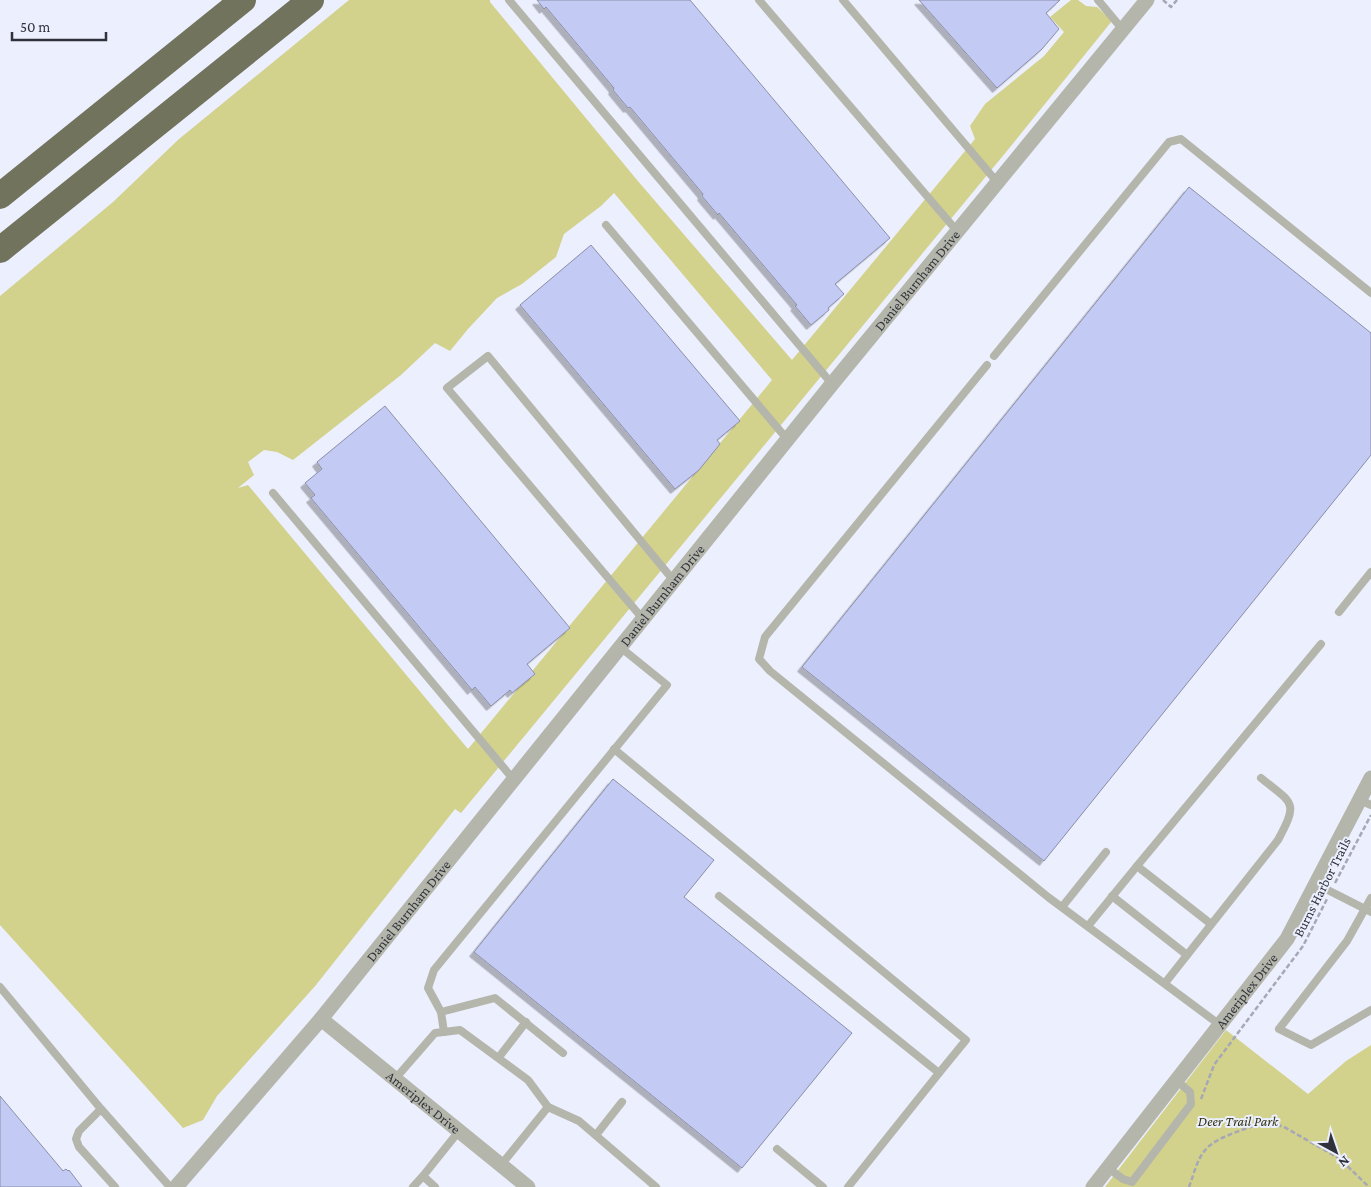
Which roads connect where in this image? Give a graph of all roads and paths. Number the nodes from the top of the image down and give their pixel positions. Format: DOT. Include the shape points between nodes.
graph roads {
  1 [pos="243,0"];
  2 [pos="310,0"];
  3 [pos="510,0"];
  4 [pos="759,0"];
  5 [pos="844,0"];
  6 [pos="1098,0"];
  7 [pos="1147,0"];
  8 [pos="1163,0"];
  9 [pos="1177,0"];
  10 [pos="1123,30"];
  11 [pos="997,182"];
  12 [pos="0,196"];
  13 [pos="606,225"];
  14 [pos="957,231"];
  15 [pos="0,250"];
  16 [pos="1371,293"];
  17 [pos="994,356"];
  18 [pos="987,366"];
  19 [pos="832,384"];
  20 [pos="787,439"];
  21 [pos="274,493"];
  22 [pos="1371,572"];
  23 [pos="674,581"];
  24 [pos="1339,612"];
  25 [pos="643,619"];
  26 [pos="1321,644"];
  27 [pos="620,648"];
  28 [pos="614,749"];
  29 [pos="1262,778"];
  30 [pos="1371,778"];
  31 [pos="514,780"];
  32 [pos="1366,802"];
  33 [pos="1371,815"];
  34 [pos="1106,852"];
  35 [pos="1137,866"];
  36 [pos="1316,884"];
  37 [pos="1331,892"];
  38 [pos="719,896"];
  39 [pos="1112,896"];
  40 [pos="1371,898"];
  41 [pos="1062,907"];
  42 [pos="1368,910"];
  43 [pos="1212,924"];
  44 [pos="1088,926"];
  45 [pos="1188,954"];
  46 [pos="1165,983"];
  47 [pos="0,987"];
  48 [pos="1371,1010"];
  49 [pos="441,1012"];
  50 [pos="321,1019"];
  51 [pos="526,1022"];
  52 [pos="1220,1024"];
  53 [pos="444,1032"];
  54 [pos="563,1053"];
  55 [pos="499,1057"];
  56 [pos="939,1073"];
  57 [pos="395,1079"];
  58 [pos="1176,1080"];
  59 [pos="622,1102"];
  60 [pos="1196,1105"];
  61 [pos="548,1107"];
  62 [pos="101,1109"];
  63 [pos="459,1131"];
  64 [pos="596,1135"];
  65 [pos="778,1150"];
  66 [pos="501,1165"];
  67 [pos="1108,1168"];
  68 [pos="422,1176"];
  69 [pos="115,1187"];
  70 [pos="170,1187"];
  71 [pos="176,1187"];
  72 [pos="413,1187"];
  73 [pos="435,1187"];
  74 [pos="528,1187"];
  75 [pos="656,1187"];
  76 [pos="823,1187"];
  77 [pos="848,1187"];
  78 [pos="1093,1187"];
  79 [pos="1189,1187"];
  80 [pos="1369,1187"];
  1 -- 12 [label="highway"];
  2 -- 15 [label="highway"];
  3 -- 19 [label="lane"];
  4 -- 14 [label="lane"];
  5 -- 11 [label="lane"];
  6 -- 10 [label="lane"];
  7 -- 10 [label="street, Daniel Burnham Drive"];
  8 -- 9 [label="path" via="1171,7"];
  10 -- 11 [label="street, Daniel Burnham Drive"];
  11 -- 14 [label="street, Daniel Burnham Drive"];
  13 -- 20 [label="lane"];
  14 -- 19 [label="street, Daniel Burnham Drive"];
  16 -- 17 [label="lane" via="1181,139 1169,142"];
  18 -- 41 [label="lane" via="765,637 760,659 770,671"];
  19 -- 20 [label="street, Daniel Burnham Drive"];
  20 -- 23 [label="street, Daniel Burnham Drive"];
  21 -- 31 [label="lane"];
  22 -- 24 [label="lane"];
  23 -- 25 [label="street, Daniel Burnham Drive"];
  23 -- 25 [label="lane" via="488,356 447,388"];
  25 -- 27 [label="street, Daniel Burnham Drive"];
  26 -- 35 [label="lane"];
  27 -- 28 [label="lane" via="667,685"];
  27 -- 31 [label="street, Daniel Burnham Drive"];
  28 -- 49 [label="lane" via="434,970 428,988"];
  28 -- 56 [label="lane" via="966,1040"];
  29 -- 43 [label="lane" via="1289,802 1292,812 1278,840"];
  30 -- 32 [label="street, Ameriplex Drive"];
  31 -- 50 [label="street, Daniel Burnham Drive"];
  32 -- 36 [label="street, Ameriplex Drive"];
  33 -- 37 [label="path, Burns Harbor Trails"];
  34 -- 41 [label="lane"];
  35 -- 39 [label="lane"];
  35 -- 43 [label="lane"];
  36 -- 37 [label="lane"];
  36 -- 52 [label="street, Ameriplex Drive" via="1287,939"];
  37 -- 42 [label="lane"];
  37 -- 60 [label="path, Burns Harbor Trails" via="1304,946 1214,1065 1202,1098"];
  38 -- 56 [label="lane"];
  39 -- 44 [label="lane"];
  39 -- 45 [label="lane"];
  40 -- 42 [label="lane"];
  41 -- 44 [label="lane"];
  42 -- 48 [label="lane" via="1279,1029 1310,1045"];
  43 -- 45 [label="lane"];
  44 -- 46 [label="lane"];
  45 -- 46 [label="lane"];
  46 -- 52 [label="lane"];
  47 -- 62 [label="lane"];
  49 -- 51 [label="lane" via="495,998"];
  49 -- 53 [label="lane"];
  50 -- 57 [label="street, Ameriplex Drive"];
  50 -- 71 [label="street, Daniel Burnham Drive"];
  51 -- 54 [label="lane"];
  51 -- 55 [label="lane"];
  52 -- 58 [label="street, Ameriplex Drive"];
  53 -- 55 [label="lane" via="460,1030"];
  53 -- 57 [label="lane" via="435,1033"];
  55 -- 61 [label="lane" via="528,1080"];
  56 -- 77 [label="lane"];
  57 -- 63 [label="street, Ameriplex Drive"];
  58 -- 67 [label="street, Ameriplex Drive"];
  58 -- 67 [label="lane" via="1190,1092 1191,1104 1132,1182"];
  59 -- 64 [label="lane"];
  61 -- 64 [label="lane" via="579,1121"];
  61 -- 66 [label="lane"];
  62 -- 69 [label="lane" via="79,1131 76,1139 79,1147"];
  62 -- 70 [label="lane"];
  63 -- 66 [label="street, Ameriplex Drive"];
  63 -- 68 [label="lane"];
  64 -- 75 [label="lane"];
  65 -- 76 [label="lane"];
  66 -- 74 [label="street, Ameriplex Drive"];
  67 -- 78 [label="street, Ameriplex Drive"];
  68 -- 72 [label="lane"];
  68 -- 73 [label="lane"];
  79 -- 80 [label="path" via="1207,1147 1268,1121 1340,1159"];
}
